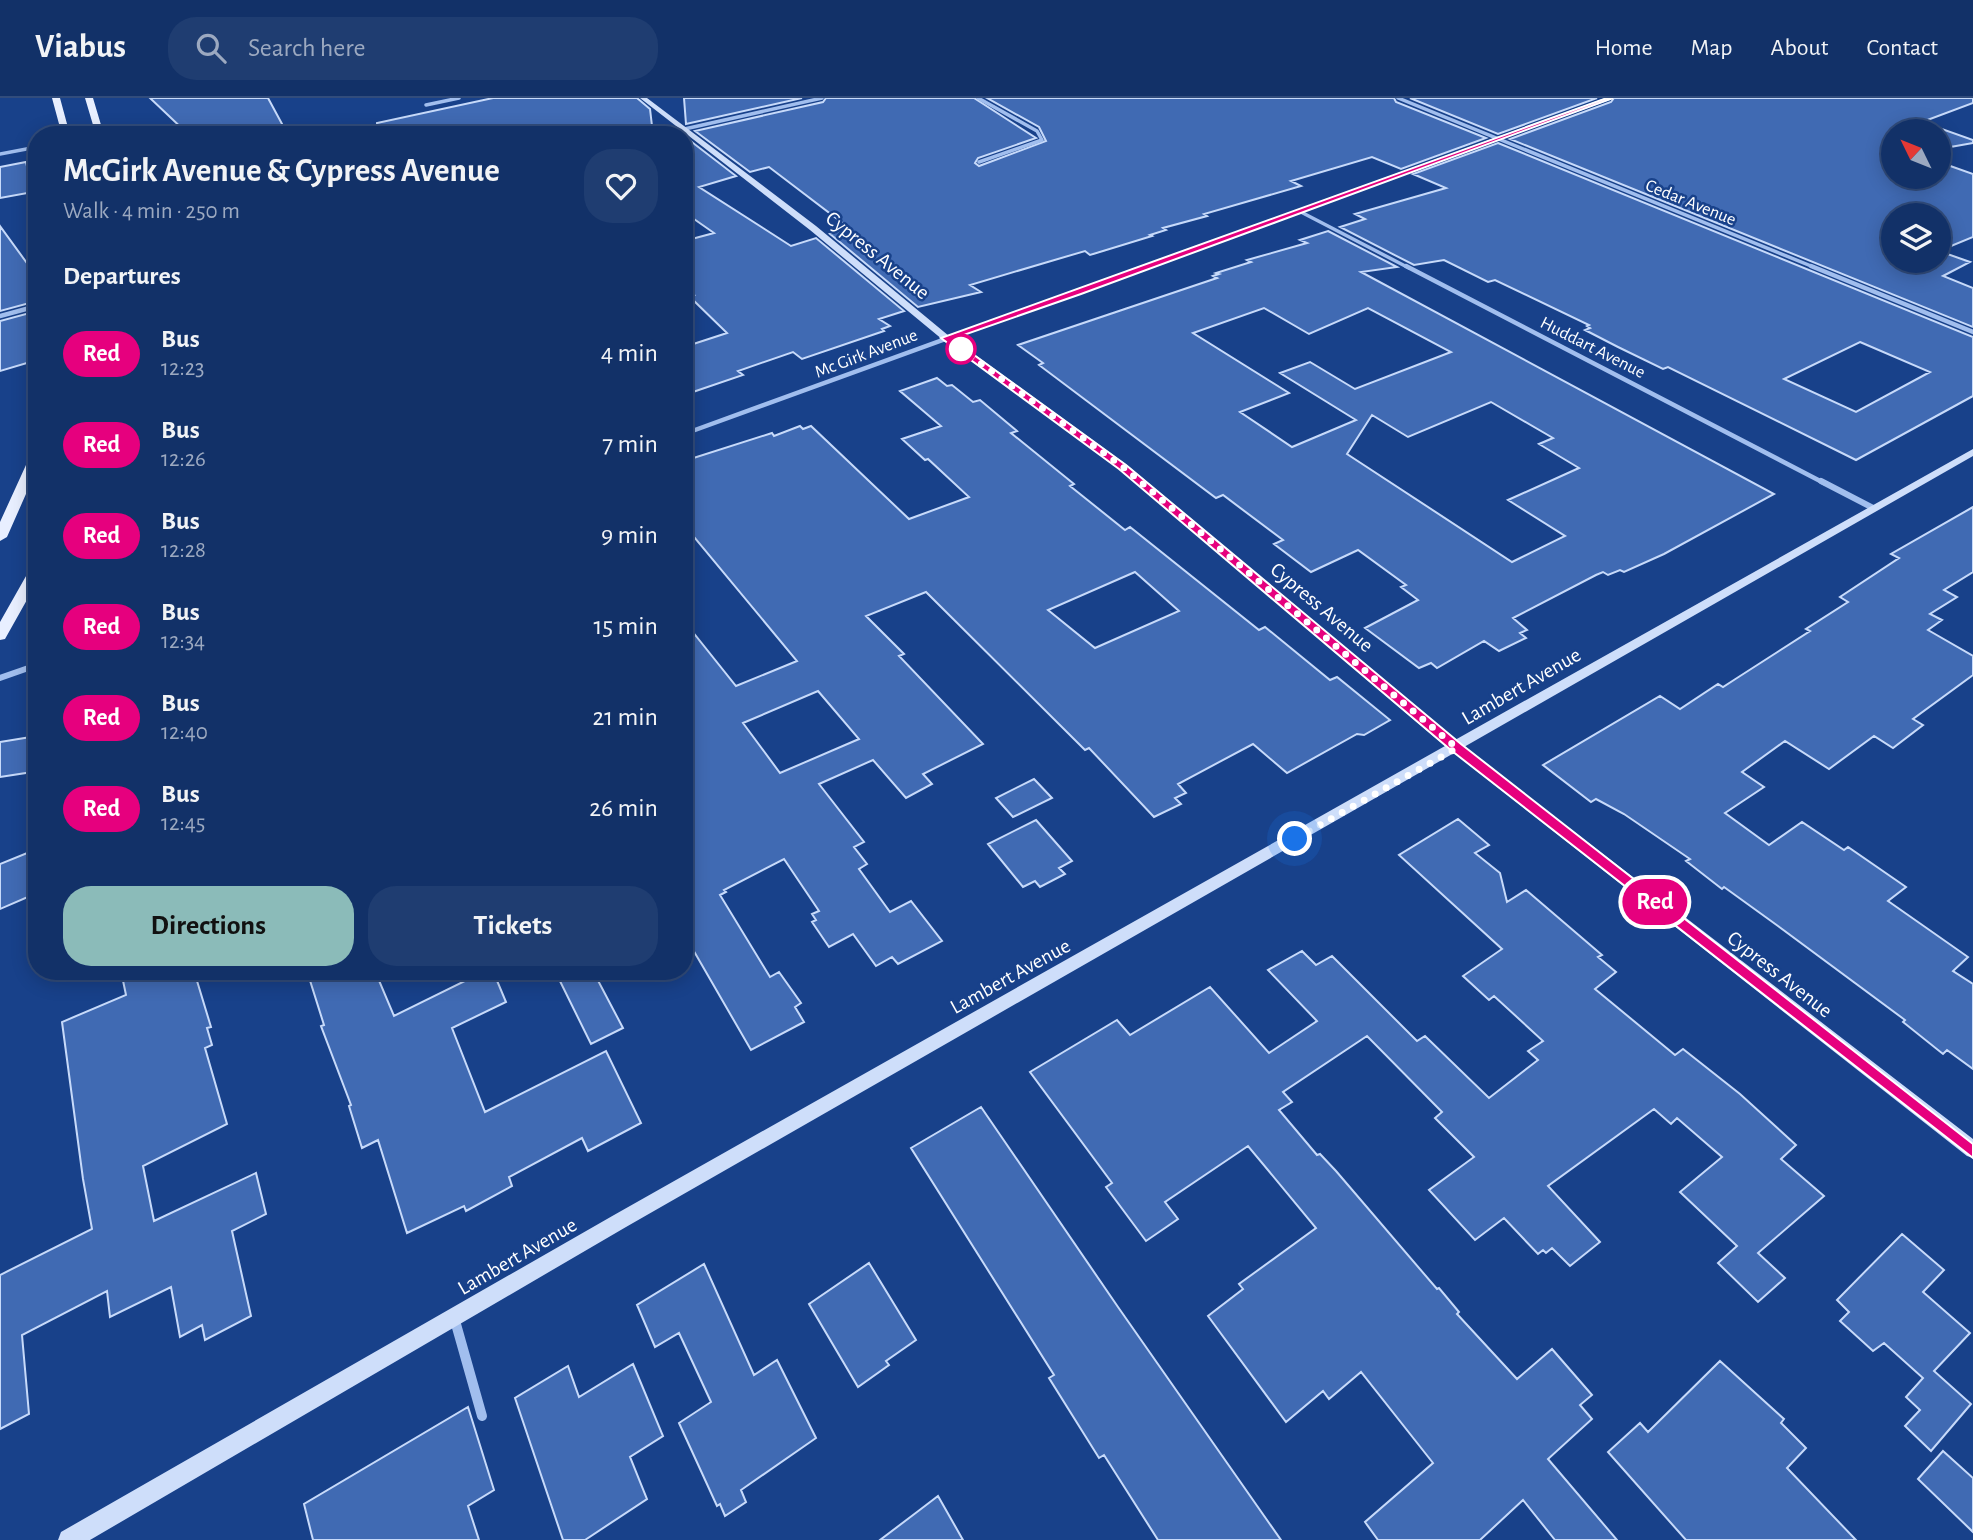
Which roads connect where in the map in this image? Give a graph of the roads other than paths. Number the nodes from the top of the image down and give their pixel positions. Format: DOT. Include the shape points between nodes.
graph roads {
  1 [pos="56,98"];
  2 [pos="89,98"];
  3 [pos="459,98"];
  4 [pos="643,98"];
  5 [pos="822,98"];
  6 [pos="978,98"];
  7 [pos="1398,98"];
  8 [pos="1609,98"];
  9 [pos="426,106"];
  10 [pos="64,126"];
  11 [pos="97,126"];
  12 [pos="678,126"];
  13 [pos="689,126"];
  14 [pos="693,138"];
  15 [pos="1497,138"];
  16 [pos="28,149"];
  17 [pos="0,154"];
  18 [pos="979,162"];
  19 [pos="1299,211"];
  20 [pos="28,308"];
  21 [pos="0,316"];
  22 [pos="1973,332"];
  23 [pos="946,338"];
  24 [pos="693,431"];
  25 [pos="1970,457"];
  26 [pos="28,474"];
  27 [pos="1873,508"];
  28 [pos="0,537"];
  29 [pos="28,585"];
  30 [pos="0,635"];
  31 [pos="28,668"];
  32 [pos="0,678"];
  33 [pos="1457,748"];
  34 [pos="1973,1150"];
  35 [pos="454,1317"];
  36 [pos="482,1416"];
  37 [pos="69,1540"];
  1 -- 10 [label="main road"];
  2 -- 11 [label="main road"];
  3 -- 9 [label="street"];
  4 -- 12 [label="street, Cypress Avenue"];
  5 -- 13 [label="street"];
  6 -- 18 [label="street" via="1037,131 1042,140"];
  7 -- 15 [label="street, Cedar Avenue"];
  8 -- 15 [label="street, Mc Girk Avenue"];
  14 -- 23 [label="street, Cypress Avenue" via="813,228"];
  15 -- 19 [label="street, Mc Girk Avenue"];
  15 -- 22 [label="street, Cedar Avenue"];
  16 -- 17 [label="street"];
  19 -- 23 [label="street, Mc Girk Avenue"];
  19 -- 27 [label="street, Huddart Avenue"];
  20 -- 21 [label="street"];
  23 -- 24 [label="street, Mc Girk Avenue"];
  23 -- 33 [label="street, Cypress Avenue" via="1123,467"];
  25 -- 27 [label="street, Lambert Avenue"];
  26 -- 28 [label="main road"];
  27 -- 33 [label="street, Lambert Avenue"];
  29 -- 30 [label="main road"];
  31 -- 32 [label="street"];
  33 -- 34 [label="street, Cypress Avenue"];
  33 -- 35 [label="street, Lambert Avenue"];
  35 -- 36 [label="street"];
  35 -- 37 [label="street, Lambert Avenue"];
}
